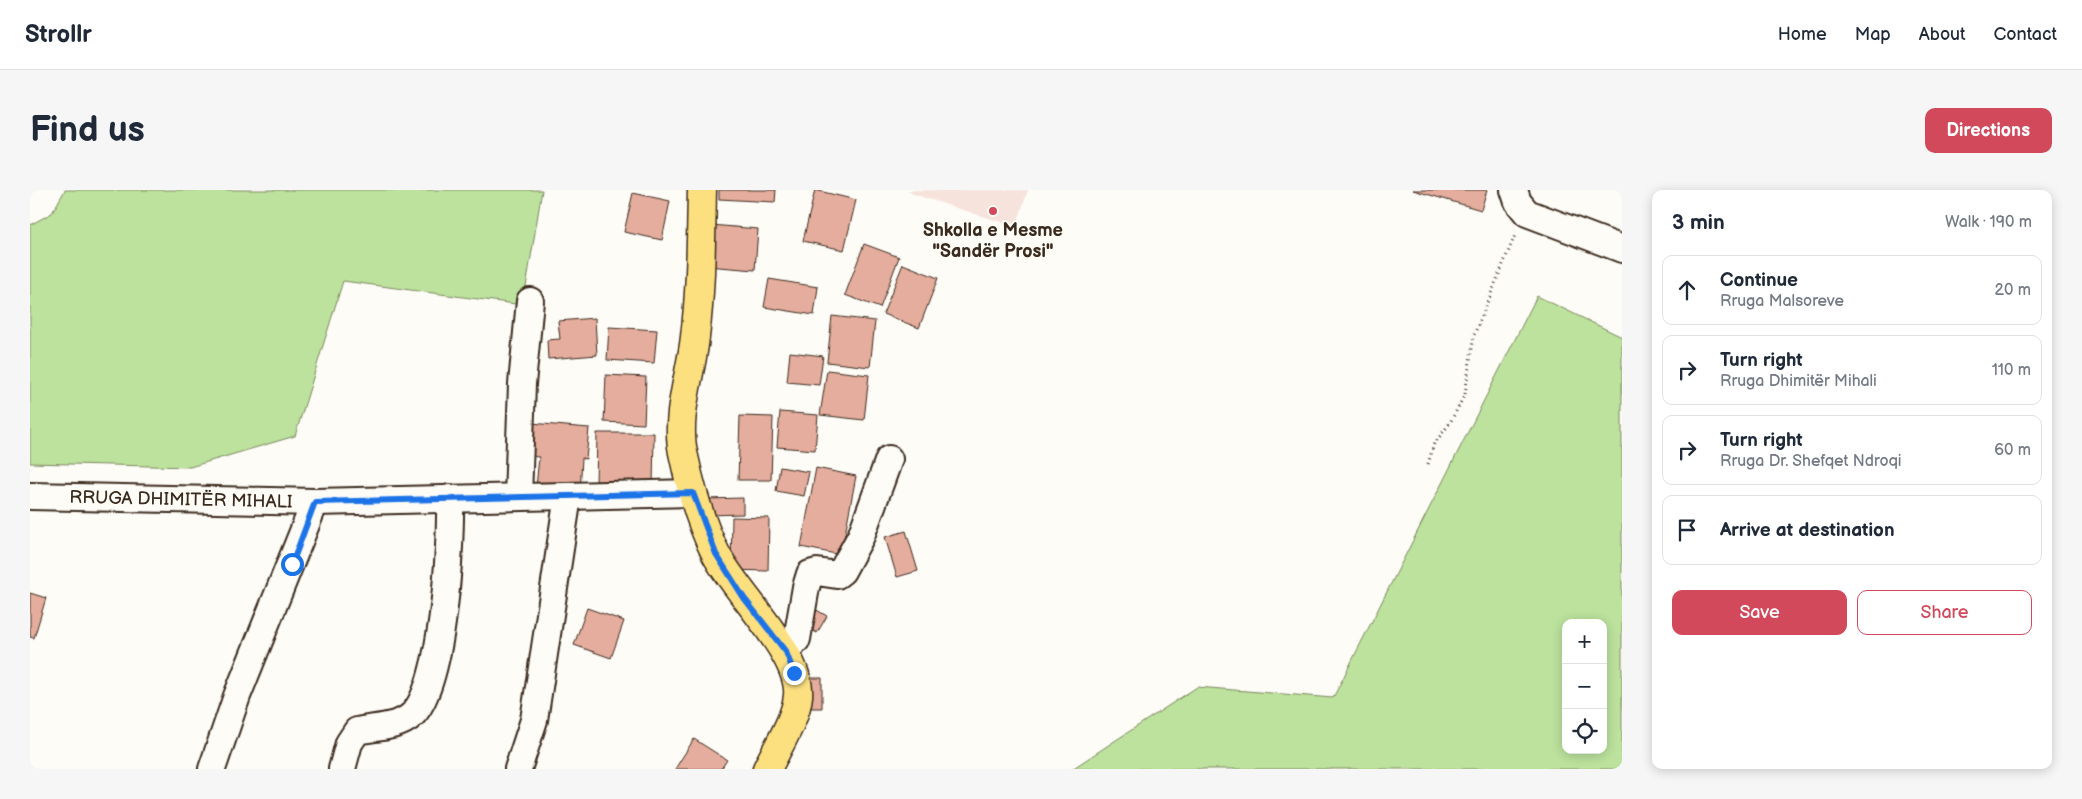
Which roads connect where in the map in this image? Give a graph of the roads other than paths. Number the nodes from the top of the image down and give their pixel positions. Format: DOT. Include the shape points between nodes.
graph roads {
  1 [pos="702,190"];
  2 [pos="1514,190"];
  3 [pos="1622,249"];
  4 [pos="530,301"];
  5 [pos="889,459"];
  6 [pos="693,493"];
  7 [pos="30,496"];
  8 [pos="568,496"];
  9 [pos="518,497"];
  10 [pos="450,498"];
  11 [pos="315,502"];
  12 [pos="786,652"];
  13 [pos="212,769"];
  14 [pos="342,769"];
  15 [pos="518,769"];
  16 [pos="767,769"];
  1 -- 6 [label="main road" via="700,295 681,428 683,455"];
  2 -- 3 [label="street" via="1527,213"];
  4 -- 9 [label="street" via="522,384"];
  5 -- 12 [label="street" via="861,536 842,571 837,575 810,574 797,639"];
  6 -- 8 [label="street, RRUGA DHIMITËR MIHALI"];
  6 -- 12 [label="main road" via="716,554 744,598"];
  7 -- 11 [label="street, RRUGA DHIMITËR MIHALI"];
  8 -- 9 [label="street, RRUGA DHIMITËR MIHALI"];
  8 -- 15 [label="street" via="534,720"];
  9 -- 10 [label="street, RRUGA DHIMITËR MIHALI"];
  10 -- 11 [label="street, RRUGA DHIMITËR MIHALI"];
  10 -- 14 [label="street" via="447,586 438,644 421,702 412,715 400,722 357,731 349,743"];
  11 -- 13 [label="street" via="237,696"];
  12 -- 16 [label="main road" via="799,696 793,716"];
}
